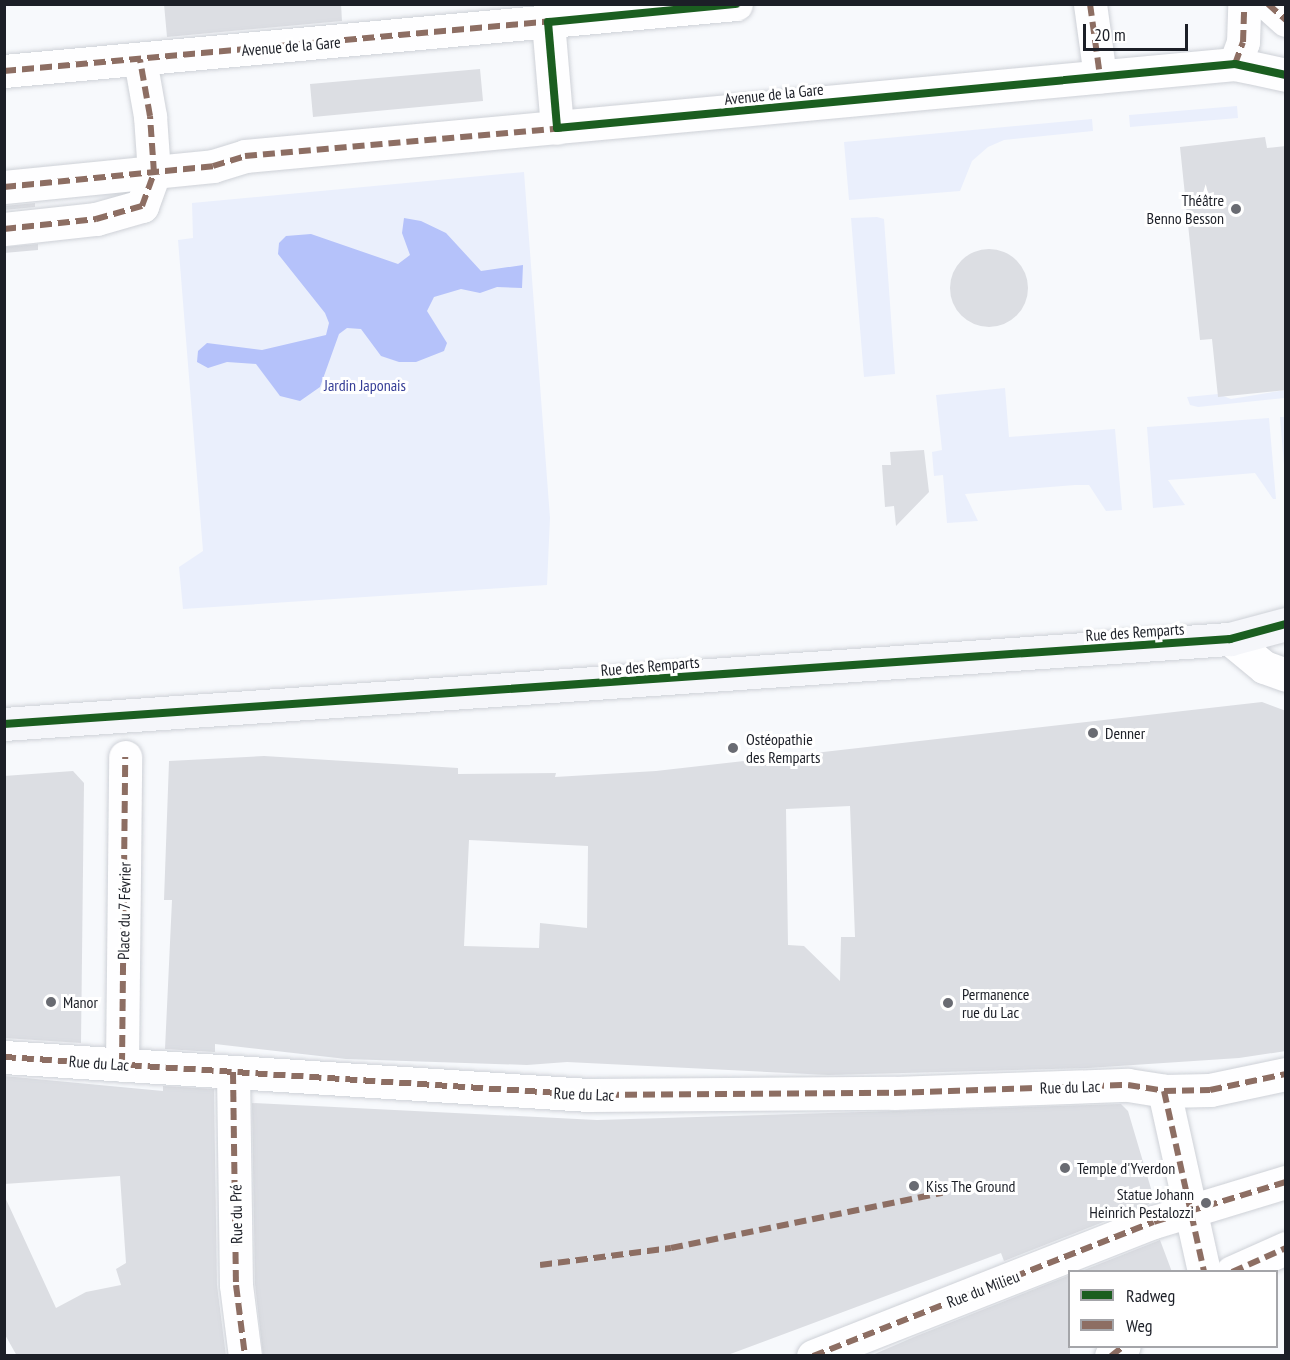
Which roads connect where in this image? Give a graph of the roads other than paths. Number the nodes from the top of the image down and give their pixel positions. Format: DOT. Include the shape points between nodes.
graph roads {
  1 [pos="736,4"];
  2 [pos="1090,4"];
  3 [pos="1244,4"];
  4 [pos="1268,4"];
  5 [pos="1286,20"];
  6 [pos="548,22"];
  7 [pos="140,60"];
  8 [pos="1235,64"];
  9 [pos="4,71"];
  10 [pos="1286,75"];
  11 [pos="1100,76"];
  12 [pos="557,128"];
  13 [pos="154,173"];
  14 [pos="4,187"];
  15 [pos="4,229"];
  16 [pos="1286,624"];
  17 [pos="1230,639"];
  18 [pos="1286,675"];
  19 [pos="8,726"];
  20 [pos="125,758"];
  21 [pos="4,1057"];
  22 [pos="122,1065"];
  23 [pos="233,1072"];
  24 [pos="1286,1074"];
  25 [pos="1164,1091"];
  26 [pos="1286,1182"];
  27 [pos="1190,1210"];
  28 [pos="1286,1248"];
  29 [pos="1204,1270"];
  30 [pos="1236,1270"];
  31 [pos="244,1356"];
  32 [pos="813,1356"];
  1 -- 6 [label="street, Avenue de la Gare"];
  2 -- 11 [label="street"];
  3 -- 8 [label="street" via="1243,42"];
  4 -- 5 [label="street"];
  6 -- 7 [label="street, Avenue de la Gare"];
  6 -- 12 [label="street"];
  7 -- 9 [label="street, Avenue de la Gare"];
  7 -- 13 [label="street" via="150,116"];
  8 -- 10 [label="street, Avenue de la Gare"];
  8 -- 11 [label="street, Avenue de la Gare"];
  11 -- 12 [label="street, Avenue de la Gare"];
  12 -- 13 [label="street, Avenue de la Gare" via="245,156 213,166"];
  13 -- 14 [label="street, Avenue de la Gare"];
  13 -- 15 [label="street" via="142,206 96,219"];
  16 -- 17 [label="main road, Rue des Remparts"];
  17 -- 18 [label="street" via="1264,667"];
  17 -- 19 [label="main road, Rue des Remparts"];
  20 -- 22 [label="street, Place du 7 Février"];
  21 -- 22 [label="street, Rue du Lac"];
  22 -- 23 [label="street, Rue du Lac"];
  23 -- 25 [label="street, Rue du Lac" via="589,1095 894,1093 1128,1085"];
  23 -- 31 [label="street, Rue du Pré" via="236,1285"];
  24 -- 25 [label="street, Rue du Lac" via="1210,1090"];
  25 -- 27 [label="street"];
  26 -- 27 [label="street, Rue du Milieu"];
  27 -- 29 [label="street"];
  27 -- 32 [label="street, Rue du Milieu"];
  28 -- 30 [label="street"];
}
